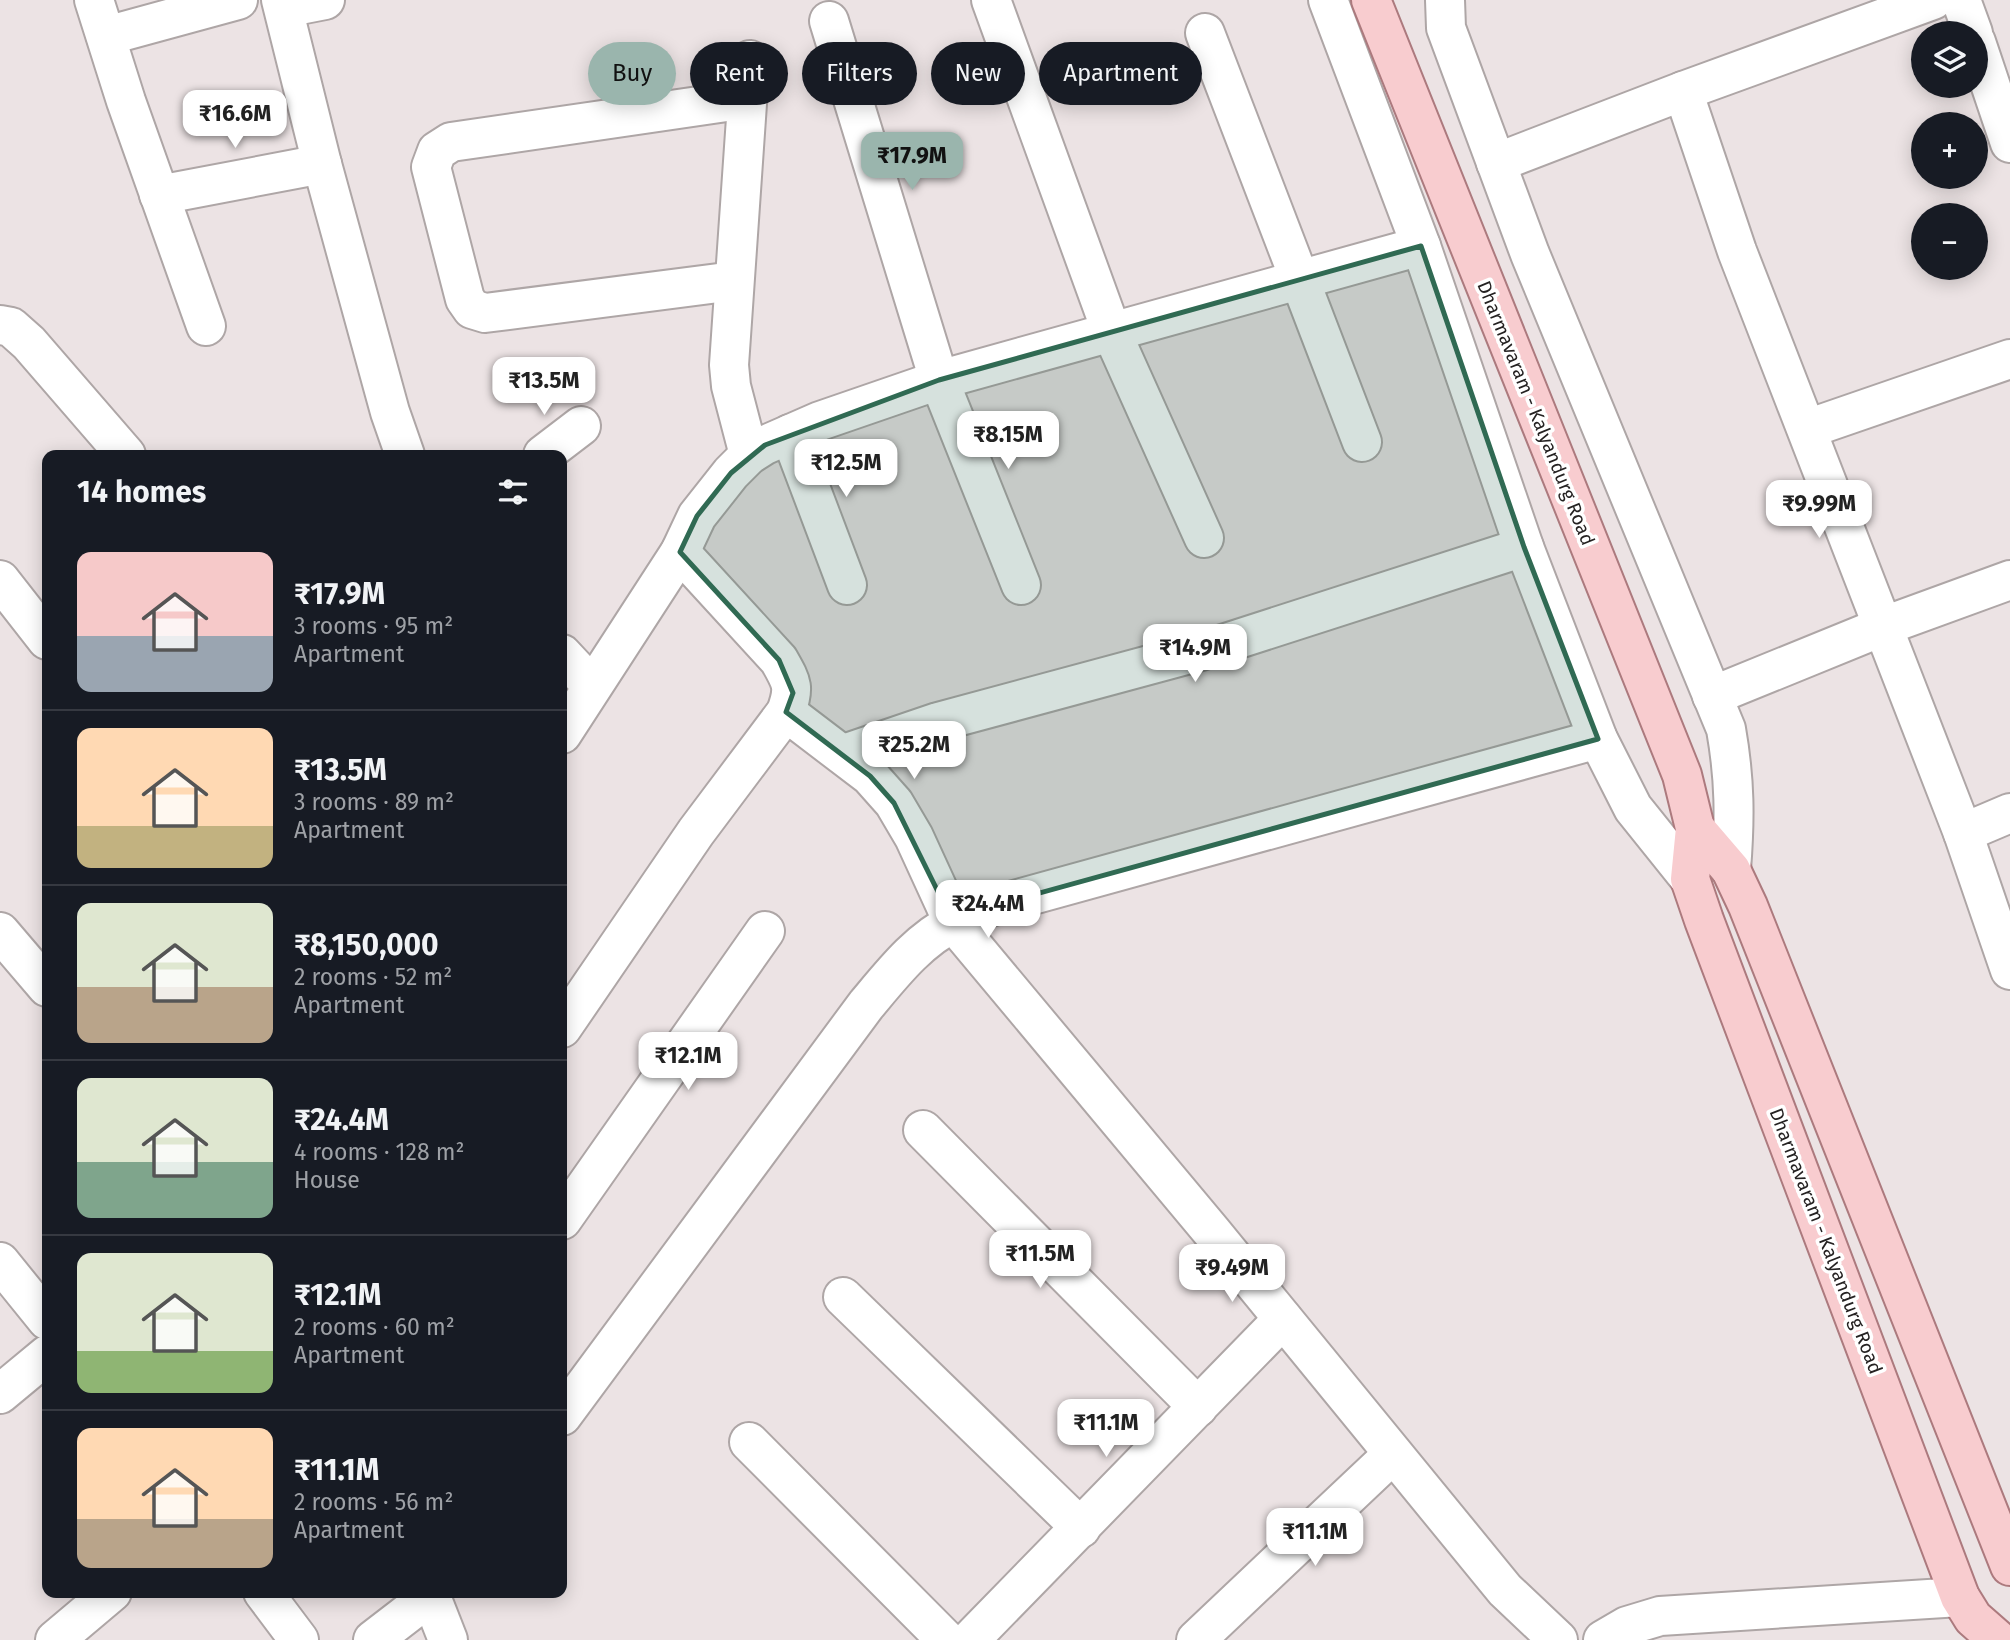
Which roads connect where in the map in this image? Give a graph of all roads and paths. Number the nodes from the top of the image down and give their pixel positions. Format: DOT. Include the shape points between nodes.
graph roads {
  1 [pos="94,0"];
  2 [pos="238,0"];
  3 [pos="325,0"];
  4 [pos="991,0"];
  5 [pos="1328,0"];
  6 [pos="1371,0"];
  7 [pos="1445,0"];
  8 [pos="1933,0"];
  9 [pos="1961,0"];
  10 [pos="283,4"];
  11 [pos="829,21"];
  12 [pos="1969,21"];
  13 [pos="1205,33"];
  14 [pos="106,36"];
  15 [pos="1988,78"];
  16 [pos="1683,92"];
  17 [pos="706,105"];
  18 [pos="747,105"];
  19 [pos="2010,143"];
  20 [pos="1496,163"];
  21 [pos="322,164"];
  22 [pos="159,195"];
  23 [pos="1421,246"];
  24 [pos="1300,280"];
  25 [pos="734,281"];
  26 [pos="0,325"];
  27 [pos="206,326"];
  28 [pos="1112,333"];
  29 [pos="2010,359"];
  30 [pos="939,380"];
  31 [pos="580,426"];
  32 [pos="1807,429"];
  33 [pos="790,434"];
  34 [pos="1362,442"];
  35 [pos="122,450"];
  36 [pos="403,450"];
  37 [pos="549,450"];
  38 [pos="748,455"];
  39 [pos="1204,538"];
  40 [pos="1524,547"];
  41 [pos="680,552"];
  42 [pos="0,580"];
  43 [pos="2010,580"];
  44 [pos="1021,584"];
  45 [pos="847,585"];
  46 [pos="1884,626"];
  47 [pos="42,634"];
  48 [pos="567,660"];
  49 [pos="592,686"];
  50 [pos="1712,696"];
  51 [pos="786,712"];
  52 [pos="567,726"];
  53 [pos="1598,739"];
  54 [pos="844,754"];
  55 [pos="2010,813"];
  56 [pos="1695,828"];
  57 [pos="1963,833"];
  58 [pos="1731,870"];
  59 [pos="1690,879"];
  60 [pos="954,922"];
  61 [pos="765,931"];
  62 [pos="0,932"];
  63 [pos="2010,970"];
  64 [pos="42,981"];
  65 [pos="567,1021"];
  66 [pos="923,1130"];
  67 [pos="567,1213"];
  68 [pos="0,1262"];
  69 [pos="843,1297"];
  70 [pos="42,1314"];
  71 [pos="1283,1319"];
  72 [pos="42,1359"];
  73 [pos="0,1394"];
  74 [pos="1198,1407"];
  75 [pos="567,1409"];
  76 [pos="749,1441"];
  77 [pos="1393,1454"];
  78 [pos="1082,1528"];
  79 [pos="2010,1566"];
  80 [pos="1960,1597"];
  81 [pos="105,1598"];
  82 [pos="268,1598"];
  83 [pos="425,1598"];
  84 [pos="433,1598"];
  85 [pos="54,1640"];
  86 [pos="299,1640"];
  87 [pos="373,1640"];
  88 [pos="448,1640"];
  89 [pos="946,1640"];
  90 [pos="970,1640"];
  91 [pos="1196,1640"];
  92 [pos="1558,1640"];
  93 [pos="1603,1640"];
  94 [pos="1998,1640"];
  1 -- 14 [label="street"];
  2 -- 14 [label="street"];
  3 -- 10 [label="street"];
  4 -- 28 [label="street"];
  5 -- 23 [label="street"];
  6 -- 56 [label="main road, Dharmavaram - Kalyandurg Road" via="1682,775"];
  7 -- 20 [label="street" via="1446,28"];
  8 -- 16 [label="street"];
  9 -- 12 [label="street"];
  10 -- 21 [label="street"];
  11 -- 30 [label="street"];
  13 -- 24 [label="street"];
  14 -- 22 [label="street"];
  15 -- 19 [label="street"];
  16 -- 20 [label="street"];
  16 -- 32 [label="street" via="1737,251"];
  17 -- 25 [label="street" via="451,142 436,151 431,167 464,299 472,309 485,313"];
  18 -- 25 [label="street"];
  20 -- 50 [label="street"];
  21 -- 22 [label="street"];
  21 -- 36 [label="street"];
  22 -- 27 [label="street"];
  23 -- 24 [label="street"];
  23 -- 40 [label="street"];
  24 -- 28 [label="street"];
  24 -- 34 [label="street"];
  25 -- 38 [label="street" via="729,365"];
  26 -- 35 [label="street" via="10,327 29,343"];
  28 -- 30 [label="street"];
  28 -- 39 [label="street"];
  29 -- 32 [label="street"];
  30 -- 33 [label="street"];
  30 -- 44 [label="street"];
  31 -- 37 [label="street"];
  32 -- 46 [label="street"];
  33 -- 38 [label="street"];
  33 -- 45 [label="street"];
  38 -- 41 [label="street" via="696,516"];
  40 -- 53 [label="street"];
  40 -- 54 [label="street" via="1201,651 938,722"];
  41 -- 49 [label="street"];
  41 -- 51 [label="street" via="779,660 793,693"];
  42 -- 47 [label="street"];
  43 -- 46 [label="street"];
  46 -- 50 [label="street"];
  46 -- 57 [label="street"];
  48 -- 49 [label="street"];
  49 -- 52 [label="street"];
  50 -- 58 [label="street" via="1726,729 1734,793"];
  51 -- 54 [label="street"];
  51 -- 65 [label="street" via="696,832"];
  53 -- 59 [label="street" via="1633,808"];
  53 -- 60 [label="street" via="996,905"];
  54 -- 60 [label="street" via="894,803"];
  55 -- 57 [label="street"];
  56 -- 58 [label="main road, Dharmavaram - Kalyandurg Road"];
  56 -- 59 [label="main road, Dharmavaram - Kalyandurg Road"];
  57 -- 63 [label="street"];
  58 -- 79 [label="main road, Dharmavaram - Kalyandurg Road"];
  59 -- 80 [label="main road, Dharmavaram - Kalyandurg Road"];
  60 -- 71 [label="street"];
  60 -- 75 [label="street" via="900,965 866,1005"];
  61 -- 67 [label="street"];
  62 -- 64 [label="street"];
  66 -- 74 [label="street"];
  68 -- 70 [label="street"];
  69 -- 78 [label="street"];
  71 -- 74 [label="street"];
  71 -- 77 [label="street"];
  72 -- 73 [label="street"];
  74 -- 78 [label="street"];
  76 -- 89 [label="street"];
  77 -- 91 [label="street"];
  77 -- 92 [label="street" via="1505,1590"];
  78 -- 90 [label="street"];
  80 -- 93 [label="street" via="1660,1616 1627,1626"];
  80 -- 94 [label="main road, Dharmavaram - Kalyandurg Road" via="1973,1618"];
  81 -- 85 [label="street"];
  82 -- 86 [label="street"];
  83 -- 87 [label="street"];
  84 -- 88 [label="street"];
}
